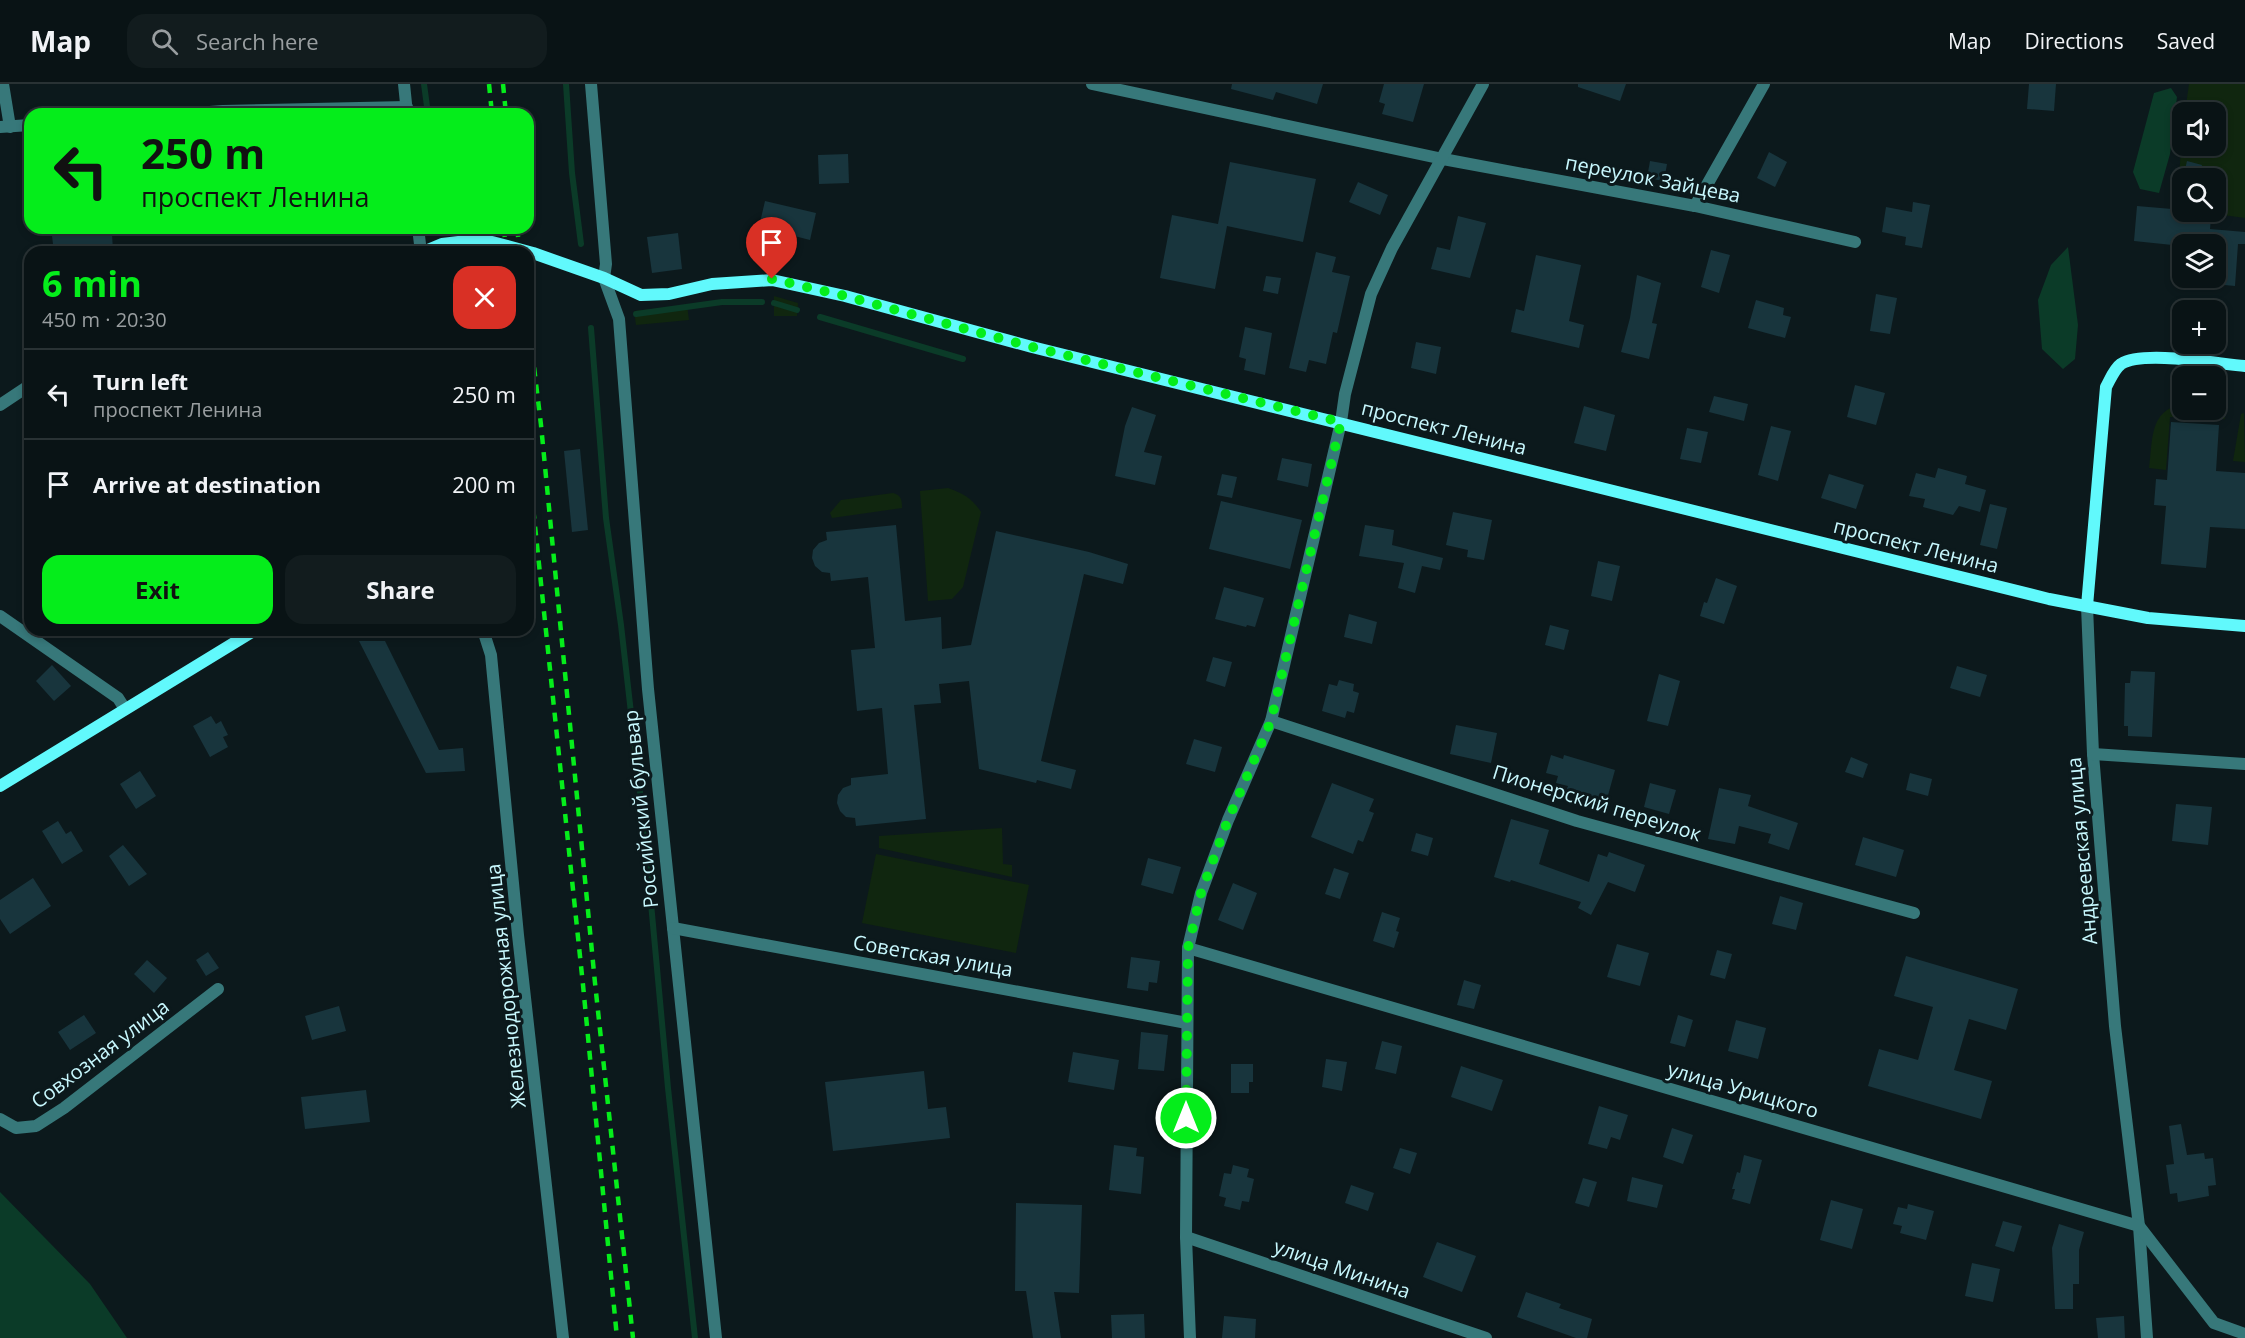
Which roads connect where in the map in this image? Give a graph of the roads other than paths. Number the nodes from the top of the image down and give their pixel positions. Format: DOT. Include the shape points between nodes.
graph roads {
  1 [pos="3,84"];
  2 [pos="404,84"];
  3 [pos="591,84"];
  4 [pos="1092,84"];
  5 [pos="1483,84"];
  6 [pos="1764,84"];
  7 [pos="407,108"];
  8 [pos="24,125"];
  9 [pos="5,127"];
  10 [pos="1443,159"];
  11 [pos="1695,206"];
  12 [pos="1855,242"];
  13 [pos="437,246"];
  14 [pos="506,246"];
  15 [pos="534,254"];
  16 [pos="604,278"];
  17 [pos="2245,366"];
  18 [pos="24,389"];
  19 [pos="0,405"];
  20 [pos="1341,422"];
  21 [pos="2087,606"];
  22 [pos="0,616"];
  23 [pos="2245,626"];
  24 [pos="24,633"];
  25 [pos="29,636"];
  26 [pos="245,636"];
  27 [pos="485,636"];
  28 [pos="124,709"];
  29 [pos="1271,721"];
  30 [pos="2093,754"];
  31 [pos="2245,764"];
  32 [pos="0,786"];
  33 [pos="1914,913"];
  34 [pos="673,928"];
  35 [pos="1188,948"];
  36 [pos="218,989"];
  37 [pos="1187,1023"];
  38 [pos="0,1119"];
  39 [pos="2139,1226"];
  40 [pos="1186,1237"];
  41 [pos="2245,1334"];
  42 [pos="563,1338"];
  43 [pos="716,1338"];
  44 [pos="1190,1338"];
  45 [pos="1486,1338"];
  46 [pos="2147,1338"];
  1 -- 9 [label="street"];
  2 -- 7 [label="street"];
  3 -- 16 [label="street"];
  4 -- 10 [label="street, переулок Зайцева"];
  5 -- 10 [label="street"];
  6 -- 11 [label="street"];
  8 -- 9 [label="street"];
  10 -- 11 [label="street, переулок Зайцева"];
  10 -- 20 [label="street" via="1371,294"];
  11 -- 12 [label="street, переулок Зайцева"];
  13 -- 14 [label="street, проспект Ленина" via="467,241"];
  15 -- 16 [label="street, проспект Ленина"];
  16 -- 20 [label="street, проспект Ленина" via="641,295 772,279"];
  16 -- 34 [label="street, Российский бульвар" via="619,319 648,689"];
  17 -- 21 [label="street, Андреевская улица" via="2154,357 2121,364 2112,374 2106,387"];
  18 -- 19 [label="street"];
  20 -- 21 [label="street, проспект Ленина"];
  20 -- 29 [label="street"];
  21 -- 23 [label="street, проспект Ленина" via="2148,618"];
  21 -- 30 [label="street, Андреевская улица"];
  22 -- 24 [label="street"];
  25 -- 28 [label="street" via="118,698"];
  26 -- 28 [label="street"];
  27 -- 42 [label="street, Железнодорожная улица" via="493,665"];
  28 -- 32 [label="street"];
  29 -- 33 [label="street, Пионерский переулок" via="1577,821"];
  29 -- 35 [label="street" via="1201,893"];
  30 -- 31 [label="street"];
  30 -- 39 [label="street, Андреевская улица" via="2115,1026"];
  34 -- 37 [label="street, Советская улица"];
  34 -- 43 [label="street, Российский бульвар"];
  35 -- 37 [label="street"];
  35 -- 39 [label="street, улица Урицкого"];
  36 -- 38 [label="street, Совхозная улица" via="36,1126 16,1128"];
  37 -- 40 [label="street"];
  39 -- 41 [label="street" via="2214,1323"];
  39 -- 46 [label="street, Андреевская улица"];
  40 -- 44 [label="street"];
  40 -- 45 [label="street, улица Минина"];
}
